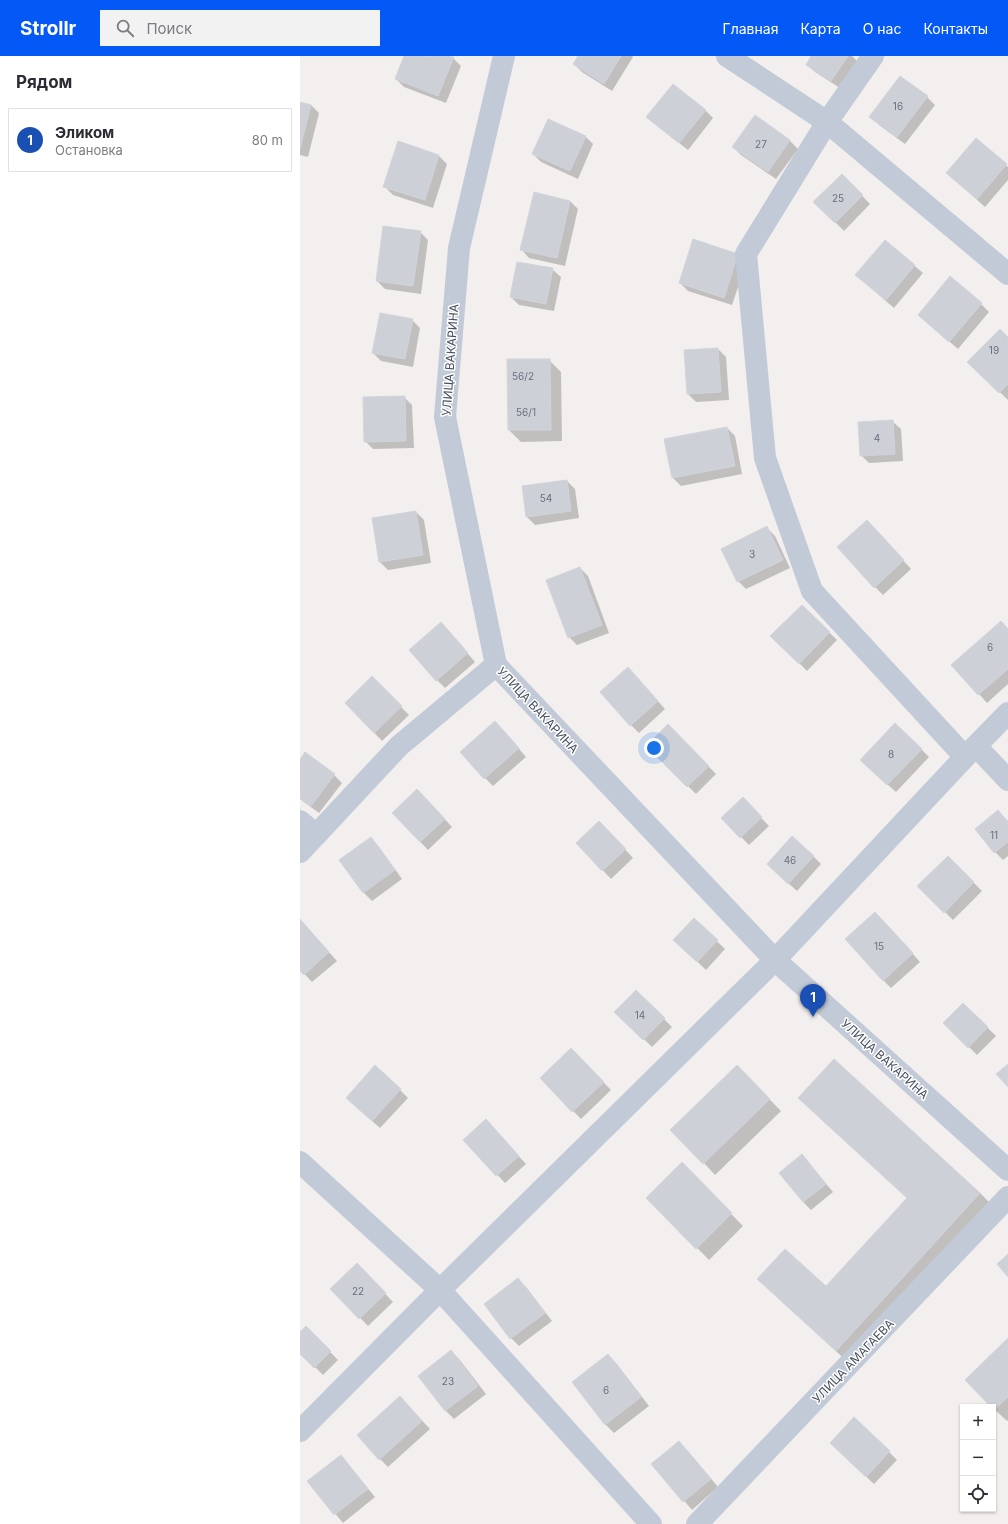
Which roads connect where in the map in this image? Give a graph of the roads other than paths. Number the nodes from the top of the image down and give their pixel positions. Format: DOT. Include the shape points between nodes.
graph roads {
  1 [pos="504,56"];
  2 [pos="727,56"];
  3 [pos="873,56"];
  4 [pos="827,122"];
  5 [pos="1008,274"];
  6 [pos="496,665"];
  7 [pos="1008,713"];
  8 [pos="970,751"];
  9 [pos="1008,780"];
  10 [pos="308,828"];
  11 [pos="300,852"];
  12 [pos="775,960"];
  13 [pos="300,1162"];
  14 [pos="1008,1170"];
  15 [pos="1008,1198"];
  16 [pos="440,1290"];
  17 [pos="300,1431"];
  18 [pos="651,1524"];
  19 [pos="697,1524"];
  1 -- 6 [label="street, УЛИЦА ВАКАРИНА" via="459,248 445,417"];
  2 -- 4 [label="street"];
  3 -- 4 [label="street"];
  4 -- 5 [label="street"];
  4 -- 8 [label="street" via="746,254 766,458 812,590"];
  6 -- 10 [label="street" via="399,746"];
  6 -- 12 [label="street, УЛИЦА ВАКАРИНА"];
  7 -- 8 [label="street"];
  8 -- 9 [label="street"];
  8 -- 12 [label="street"];
  10 -- 11 [label="street"];
  12 -- 14 [label="street, УЛИЦА ВАКАРИНА"];
  12 -- 16 [label="street"];
  13 -- 16 [label="street"];
  15 -- 19 [label="street, УЛИЦА АМАГАЕВА"];
  16 -- 17 [label="street"];
  16 -- 18 [label="street"];
}
